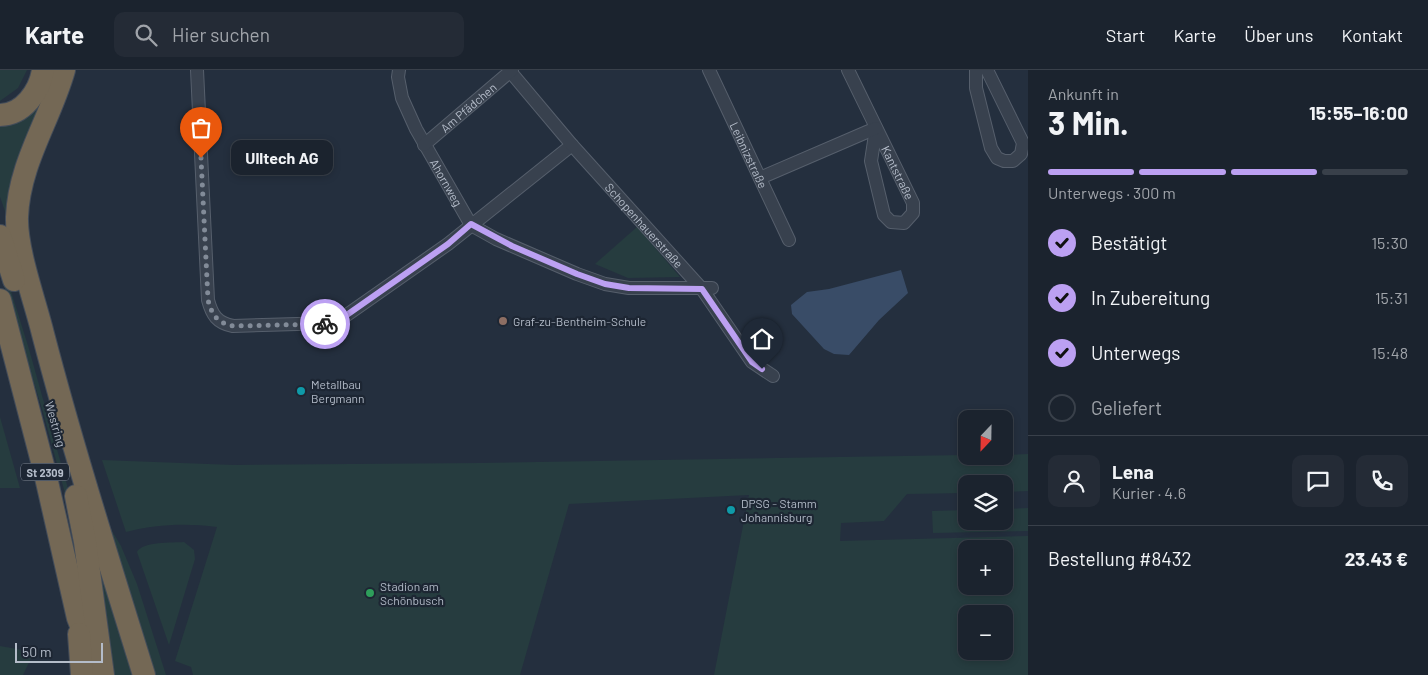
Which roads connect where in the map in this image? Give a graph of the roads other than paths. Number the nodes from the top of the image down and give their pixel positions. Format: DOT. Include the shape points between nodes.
graph roads {
  1 [pos="43,70"];
  2 [pos="64,70"];
  3 [pos="197,70"];
  4 [pos="399,70"];
  5 [pos="511,70"];
  6 [pos="709,70"];
  7 [pos="848,70"];
  8 [pos="976,70"];
  9 [pos="987,70"];
  10 [pos="0,115"];
  11 [pos="876,128"];
  12 [pos="424,145"];
  13 [pos="572,145"];
  14 [pos="760,178"];
  15 [pos="471,224"];
  16 [pos="12,226"];
  17 [pos="789,240"];
  18 [pos="707,288"];
  19 [pos="0,300"];
  20 [pos="25,312"];
  21 [pos="4,322"];
  22 [pos="48,351"];
  23 [pos="773,376"];
  24 [pos="78,618"];
  25 [pos="82,675"];
  26 [pos="99,675"];
  27 [pos="103,675"];
  28 [pos="144,675"];
  1 -- 10 [label="highway" via="34,95 21,108"];
  2 -- 16 [label="highway" via="27,164"];
  3 -- 15 [label="street" via="208,300 215,318 223,324 332,324"];
  4 -- 12 [label="street, Ahornweg" via="402,98"];
  5 -- 12 [label="street, Am Pfädchen"];
  5 -- 13 [label="street, Schopenhauerstraße"];
  6 -- 14 [label="street, Leibnizstraße"];
  7 -- 11 [label="street, Kantstraße"];
  8 -- 9 [label="street" via="976,88 992,148 997,158 1013,160 1021,154 1023,143"];
  11 -- 11 [label="street, Kantstraße" via="871,161 884,215 891,222 904,223 913,213 913,204"];
  11 -- 14 [label="street"];
  12 -- 15 [label="street, Ahornweg"];
  13 -- 15 [label="street"];
  13 -- 18 [label="street, Schopenhauerstraße"];
  14 -- 17 [label="street, Leibnizstraße"];
  15 -- 18 [label="street" via="505,243 605,284 629,288"];
  16 -- 20 [label="highway, Westring"];
  16 -- 22 [label="highway"];
  18 -- 23 [label="street, Schopenhauerstraße" via="752,362"];
  19 -- 21 [label="highway, Westring / St 2309"];
  20 -- 22 [label="highway"];
  20 -- 27 [label="highway, Westring" via="78,502"];
  21 -- 24 [label="highway, Westring / St 2309" via="45,473"];
  22 -- 28 [label="highway"];
  24 -- 25 [label="highway"];
  24 -- 26 [label="highway, Westring / St 2309"];
}
